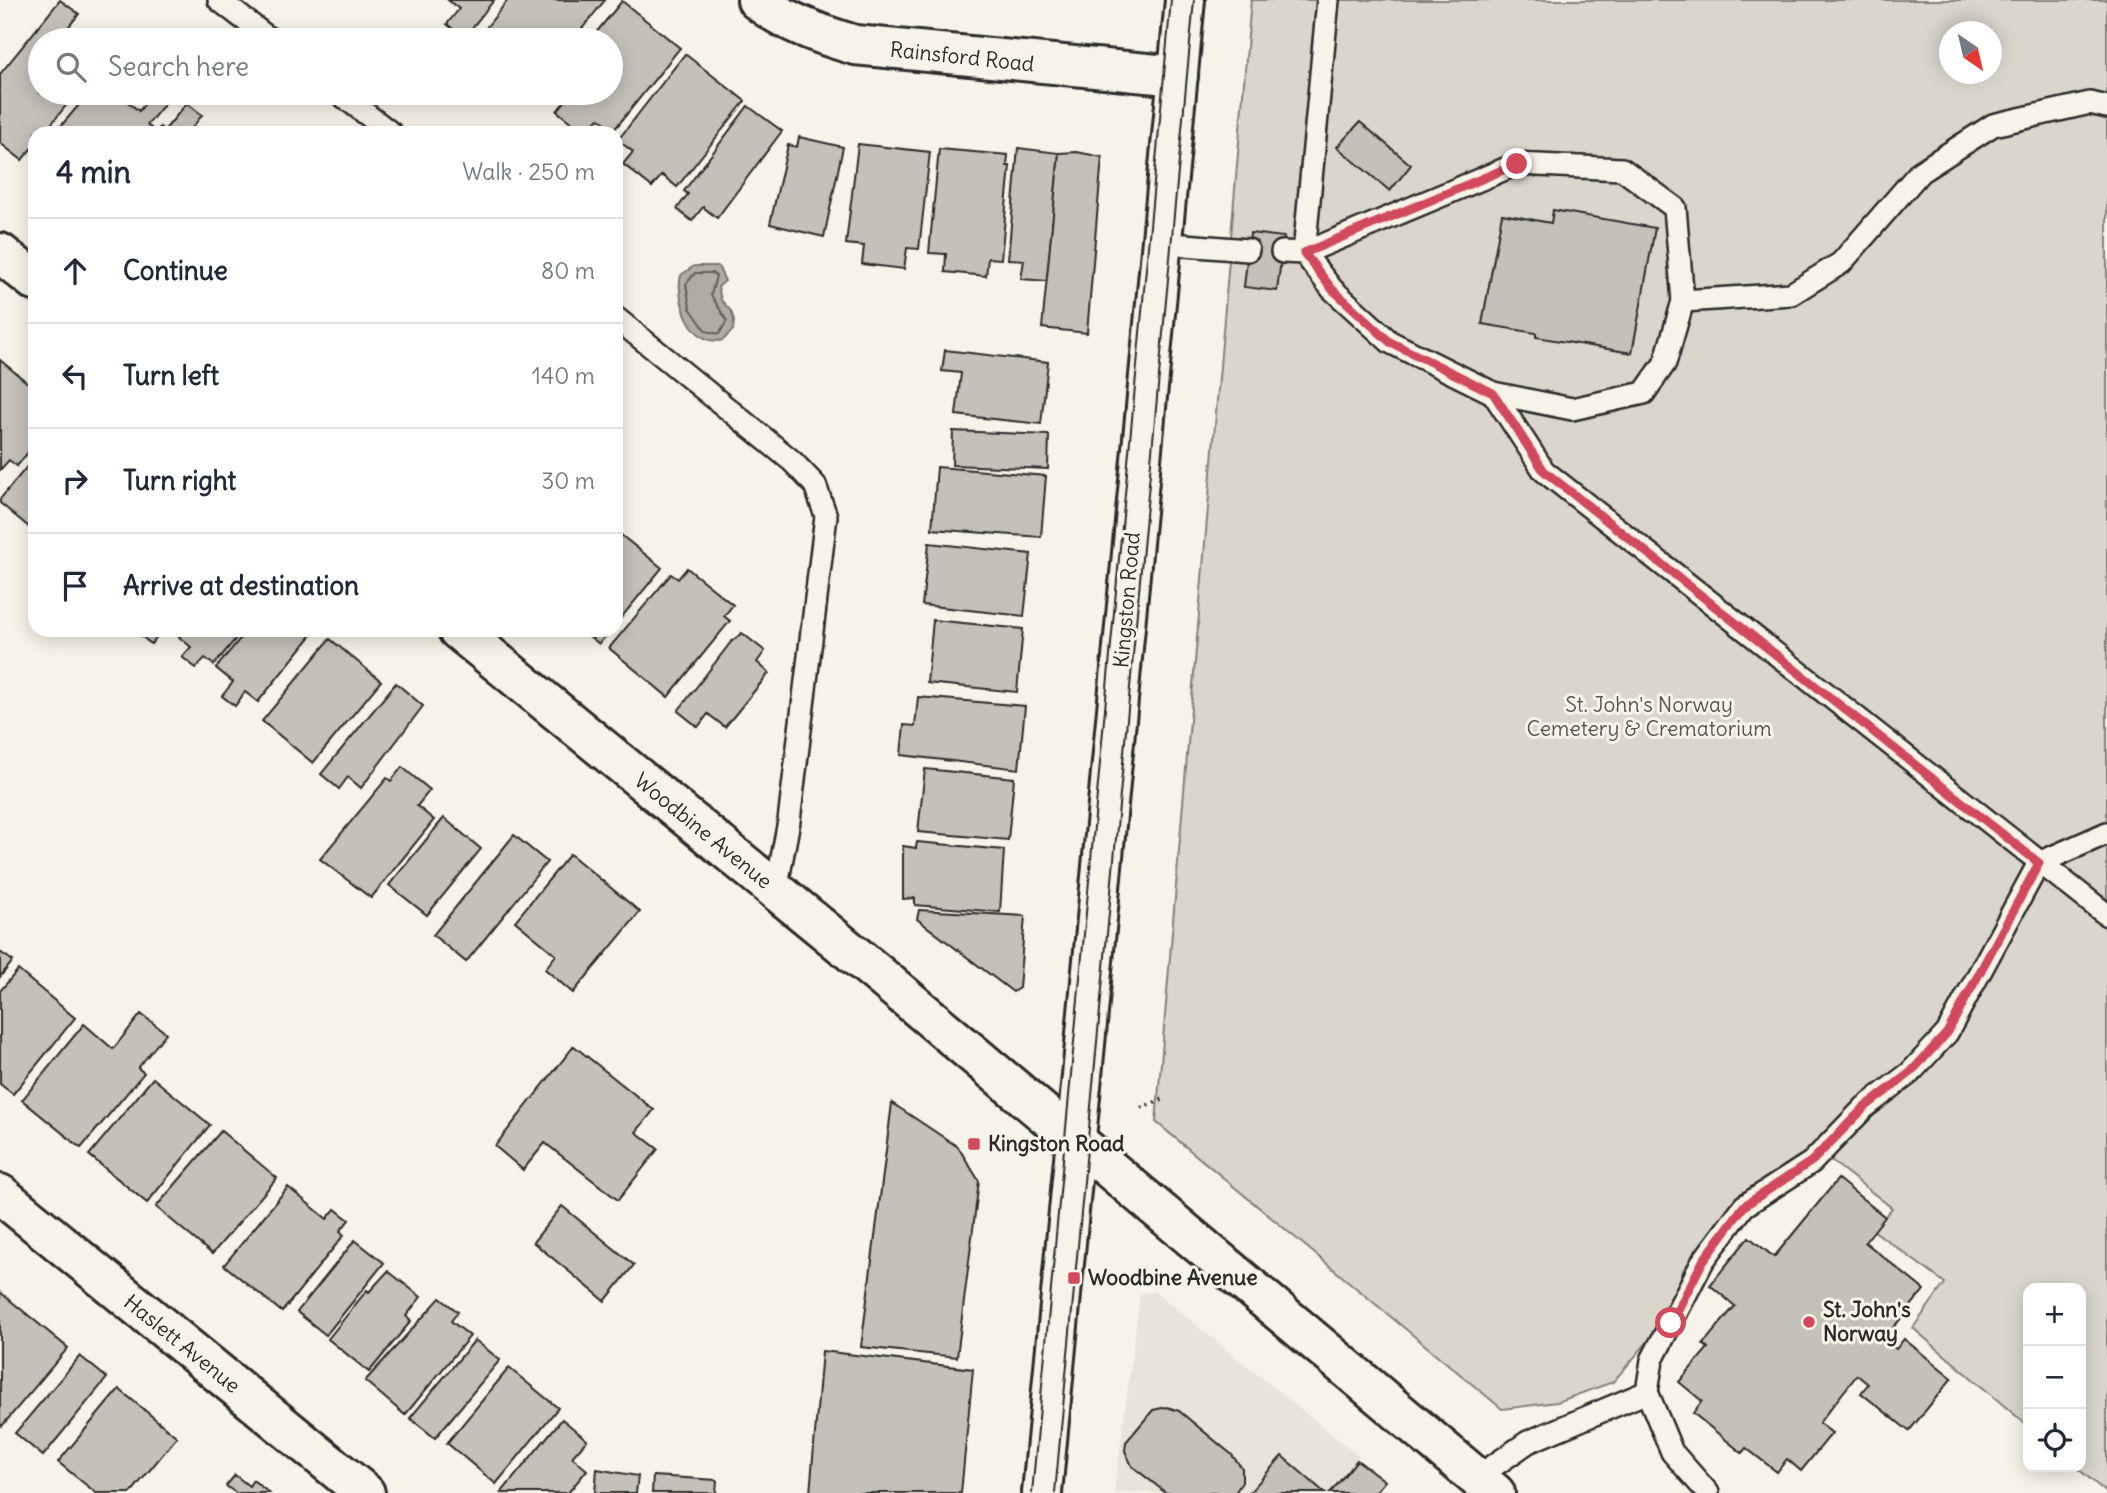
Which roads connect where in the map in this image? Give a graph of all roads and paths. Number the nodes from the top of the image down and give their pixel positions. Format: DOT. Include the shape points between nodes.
graph roads {
  1 [pos="219,0"];
  2 [pos="757,0"];
  3 [pos="1185,0"];
  4 [pos="1328,0"];
  5 [pos="255,28"];
  6 [pos="1178,76"];
  7 [pos="355,105"];
  8 [pos="2107,107"];
  9 [pos="382,126"];
  10 [pos="1159,243"];
  11 [pos="1248,250"];
  12 [pos="1282,252"];
  13 [pos="0,253"];
  14 [pos="1304,253"];
  15 [pos="28,275"];
  16 [pos="1683,301"];
  17 [pos="623,324"];
  18 [pos="1493,393"];
  19 [pos="467,637"];
  20 [pos="2107,834"];
  21 [pos="2039,863"];
  22 [pos="776,890"];
  23 [pos="2107,915"];
  24 [pos="1164,1099"];
  25 [pos="1141,1108"];
  26 [pos="1076,1140"];
  27 [pos="0,1194"];
  28 [pos="1647,1392"];
  29 [pos="1486,1485"];
  30 [pos="365,1493"];
  31 [pos="1042,1493"];
  32 [pos="1708,1493"];
  1 -- 5 [label="lane"];
  2 -- 6 [label="main road, Rainsford Road" via="822,35 855,45"];
  3 -- 6 [label="main road, Kingston Road"];
  4 -- 14 [label="lane"];
  6 -- 10 [label="main road, Kingston Road"];
  7 -- 9 [label="lane"];
  8 -- 16 [label="lane" via="2090,103 1993,125 1920,172 1841,263 1791,294"];
  10 -- 11 [label="lane"];
  10 -- 26 [label="main road, Kingston Road"];
  12 -- 14 [label="lane"];
  13 -- 15 [label="main road"];
  14 -- 16 [label="lane" via="1517,164 1622,169 1675,208"];
  14 -- 18 [label="lane" via="1332,289 1390,342"];
  16 -- 18 [label="lane" via="1665,363 1644,393 1572,409"];
  17 -- 22 [label="lane" via="792,461 815,485 826,516 789,821"];
  18 -- 21 [label="lane" via="1544,471"];
  19 -- 22 [label="main road, Woodbine Avenue"];
  20 -- 21 [label="lane"];
  21 -- 23 [label="lane"];
  21 -- 28 [label="lane" via="1947,1033 1910,1073 1865,1107 1812,1161 1744,1206 1703,1261 1652,1360"];
  22 -- 26 [label="main road, Woodbine Avenue"];
  24 -- 25 [label="path"];
  26 -- 29 [label="main road, Woodbine Avenue"];
  26 -- 31 [label="main road, Kingston Road"];
  27 -- 30 [label="main road, Haslett Avenue"];
  28 -- 29 [label="lane" via="1528,1442"];
  28 -- 32 [label="lane" via="1672,1452"];
}
